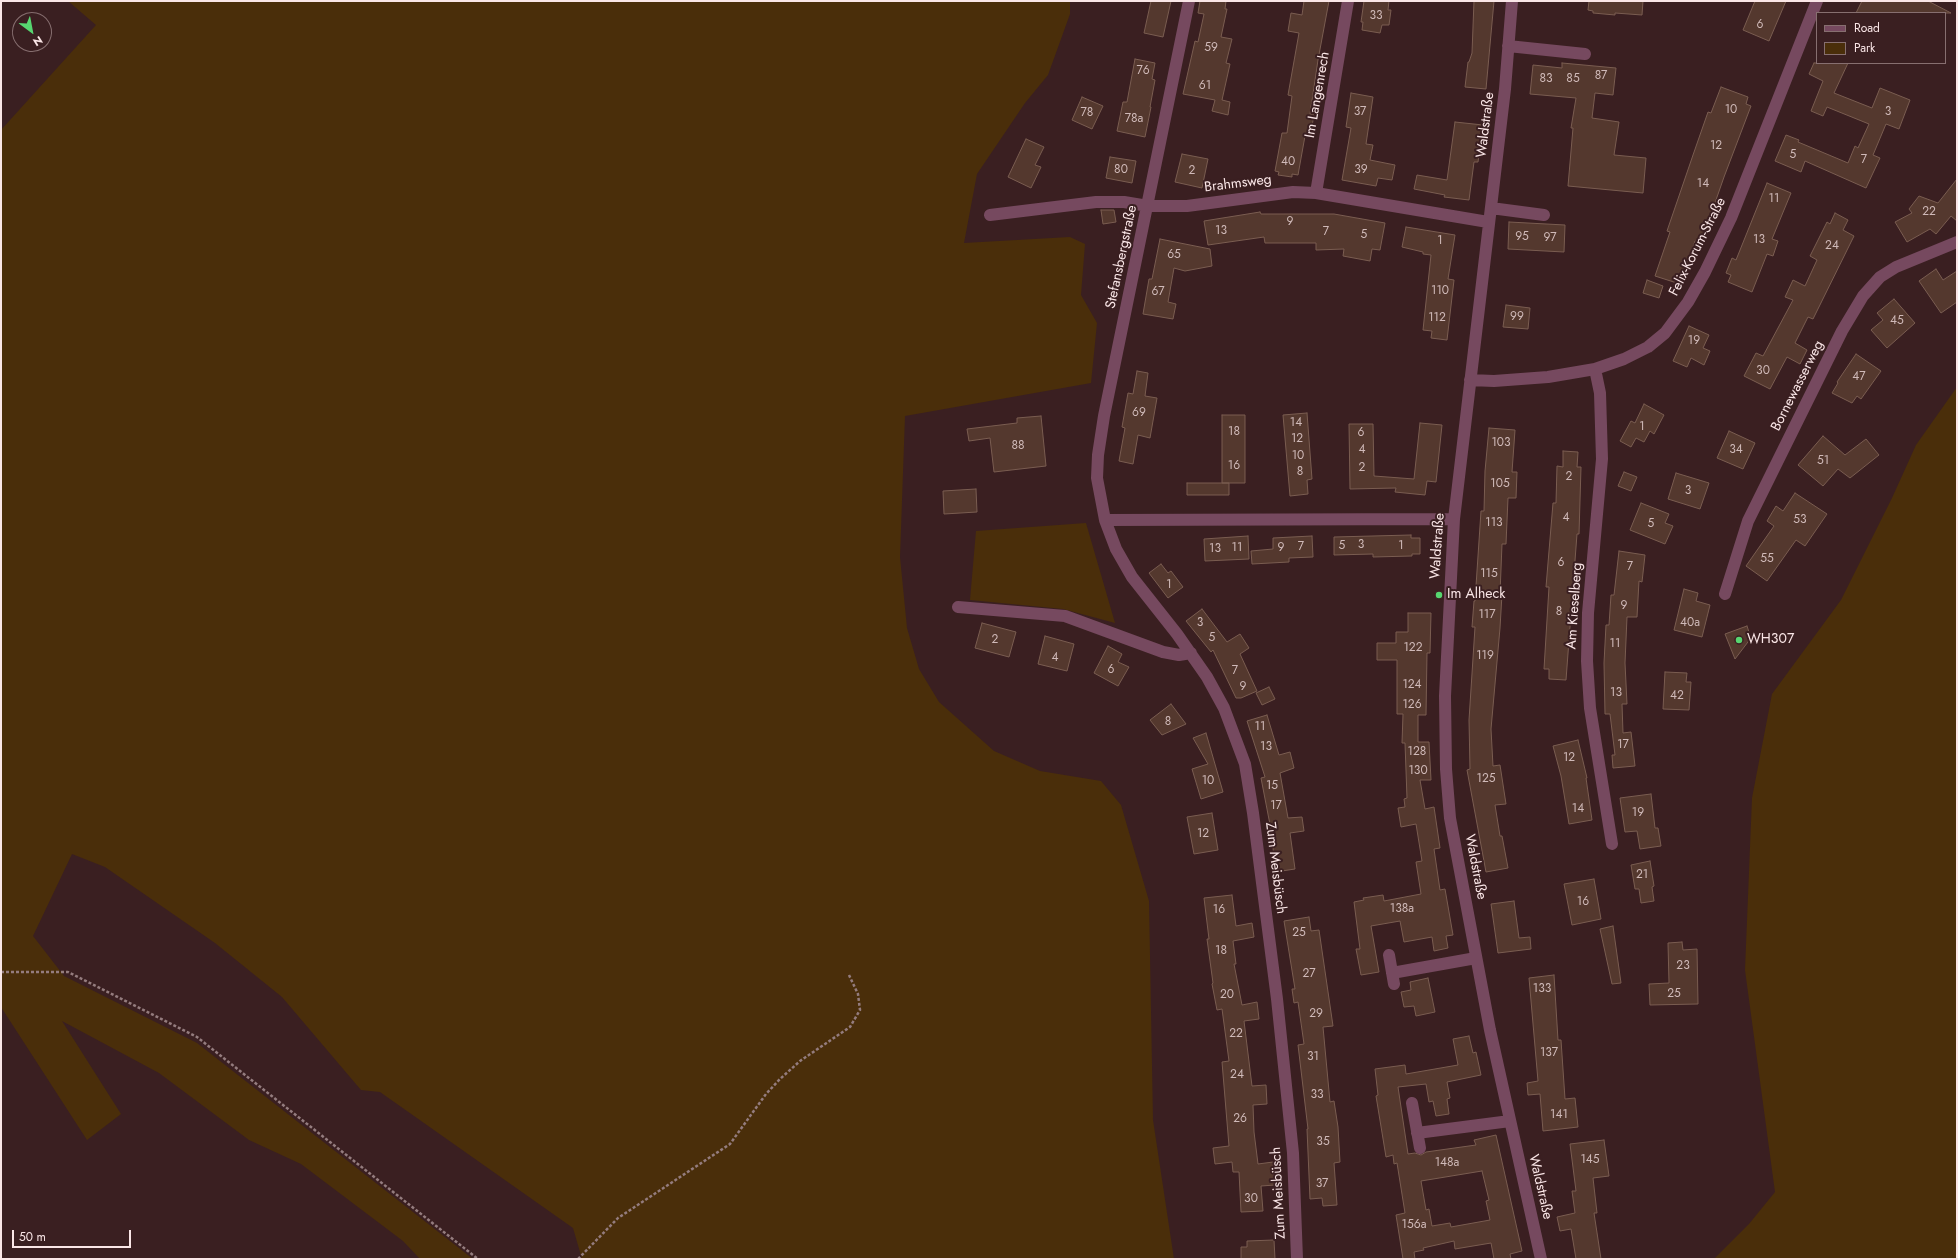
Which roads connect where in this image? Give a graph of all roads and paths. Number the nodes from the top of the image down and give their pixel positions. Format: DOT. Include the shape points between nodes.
graph roads {
  1 [pos="1189,1"];
  2 [pos="1348,1"];
  3 [pos="1512,1"];
  4 [pos="1817,1"];
  5 [pos="1508,46"];
  6 [pos="1585,54"];
  7 [pos="1316,194"];
  8 [pos="1148,206"];
  9 [pos="1491,208"];
  10 [pos="1544,215"];
  11 [pos="990,216"];
  12 [pos="1488,222"];
  13 [pos="1957,242"];
  14 [pos="1595,369"];
  15 [pos="1470,380"];
  16 [pos="1454,519"];
  17 [pos="1105,520"];
  18 [pos="1726,594"];
  19 [pos="958,607"];
  20 [pos="1191,653"];
  21 [pos="1612,844"];
  22 [pos="1389,955"];
  23 [pos="1476,958"];
  24 [pos="1,972"];
  25 [pos="849,975"];
  26 [pos="1412,1103"];
  27 [pos="1510,1121"];
  28 [pos="1417,1133"];
  29 [pos="1420,1148"];
  30 [pos="478,1259"];
  31 [pos="578,1259"];
  32 [pos="1297,1259"];
  33 [pos="1541,1259"];
  1 -- 8 [label="street, Stefansbergstraße"];
  2 -- 7 [label="street, Im Langenrech"];
  3 -- 5 [label="street, Waldstraße"];
  4 -- 14 [label="street, Felix-Korum-Straße" via="1730,218 1688,302 1665,332 1648,347"];
  5 -- 6 [label="street"];
  5 -- 9 [label="street, Waldstraße"];
  7 -- 8 [label="street, Brahmsweg" via="1293,192 1187,206"];
  7 -- 12 [label="street, Brahmsweg"];
  8 -- 11 [label="street, Brahmsweg" via="1124,202 1096,202"];
  8 -- 17 [label="street, Stefansbergstraße" via="1098,455 1097,478"];
  9 -- 10 [label="street"];
  9 -- 12 [label="street, Waldstraße"];
  12 -- 15 [label="street, Waldstraße"];
  13 -- 18 [label="street, Bornewasserweg" via="1896,267 1880,277 1863,296 1842,331 1748,521"];
  14 -- 15 [label="street, Felix-Korum-Straße" via="1548,377"];
  14 -- 21 [label="street, Am Kieselberg" via="1600,394 1602,459 1588,613 1587,661 1590,708"];
  15 -- 16 [label="street, Waldstraße"];
  16 -- 17 [label="street"];
  16 -- 23 [label="street, Waldstraße" via="1445,696 1446,769 1450,818"];
  17 -- 20 [label="street, Zum Meisbüsch" via="1116,549 1132,577"];
  19 -- 20 [label="street" via="1065,616 1163,652 1179,655"];
  20 -- 32 [label="street, Zum Meisbüsch" via="1224,708 1245,764 1276,992 1293,1153"];
  22 -- 23 [label="street" via="1393,979"];
  23 -- 27 [label="street, Waldstraße"];
  24 -- 30 [label="path" via="68,972 197,1037"];
  25 -- 31 [label="path" via="858,994 860,1010 850,1027 800,1061 780,1079 730,1144 618,1218"];
  26 -- 28 [label="street"];
  27 -- 28 [label="street"];
  27 -- 33 [label="street, Waldstraße"];
  28 -- 29 [label="street"];
}
